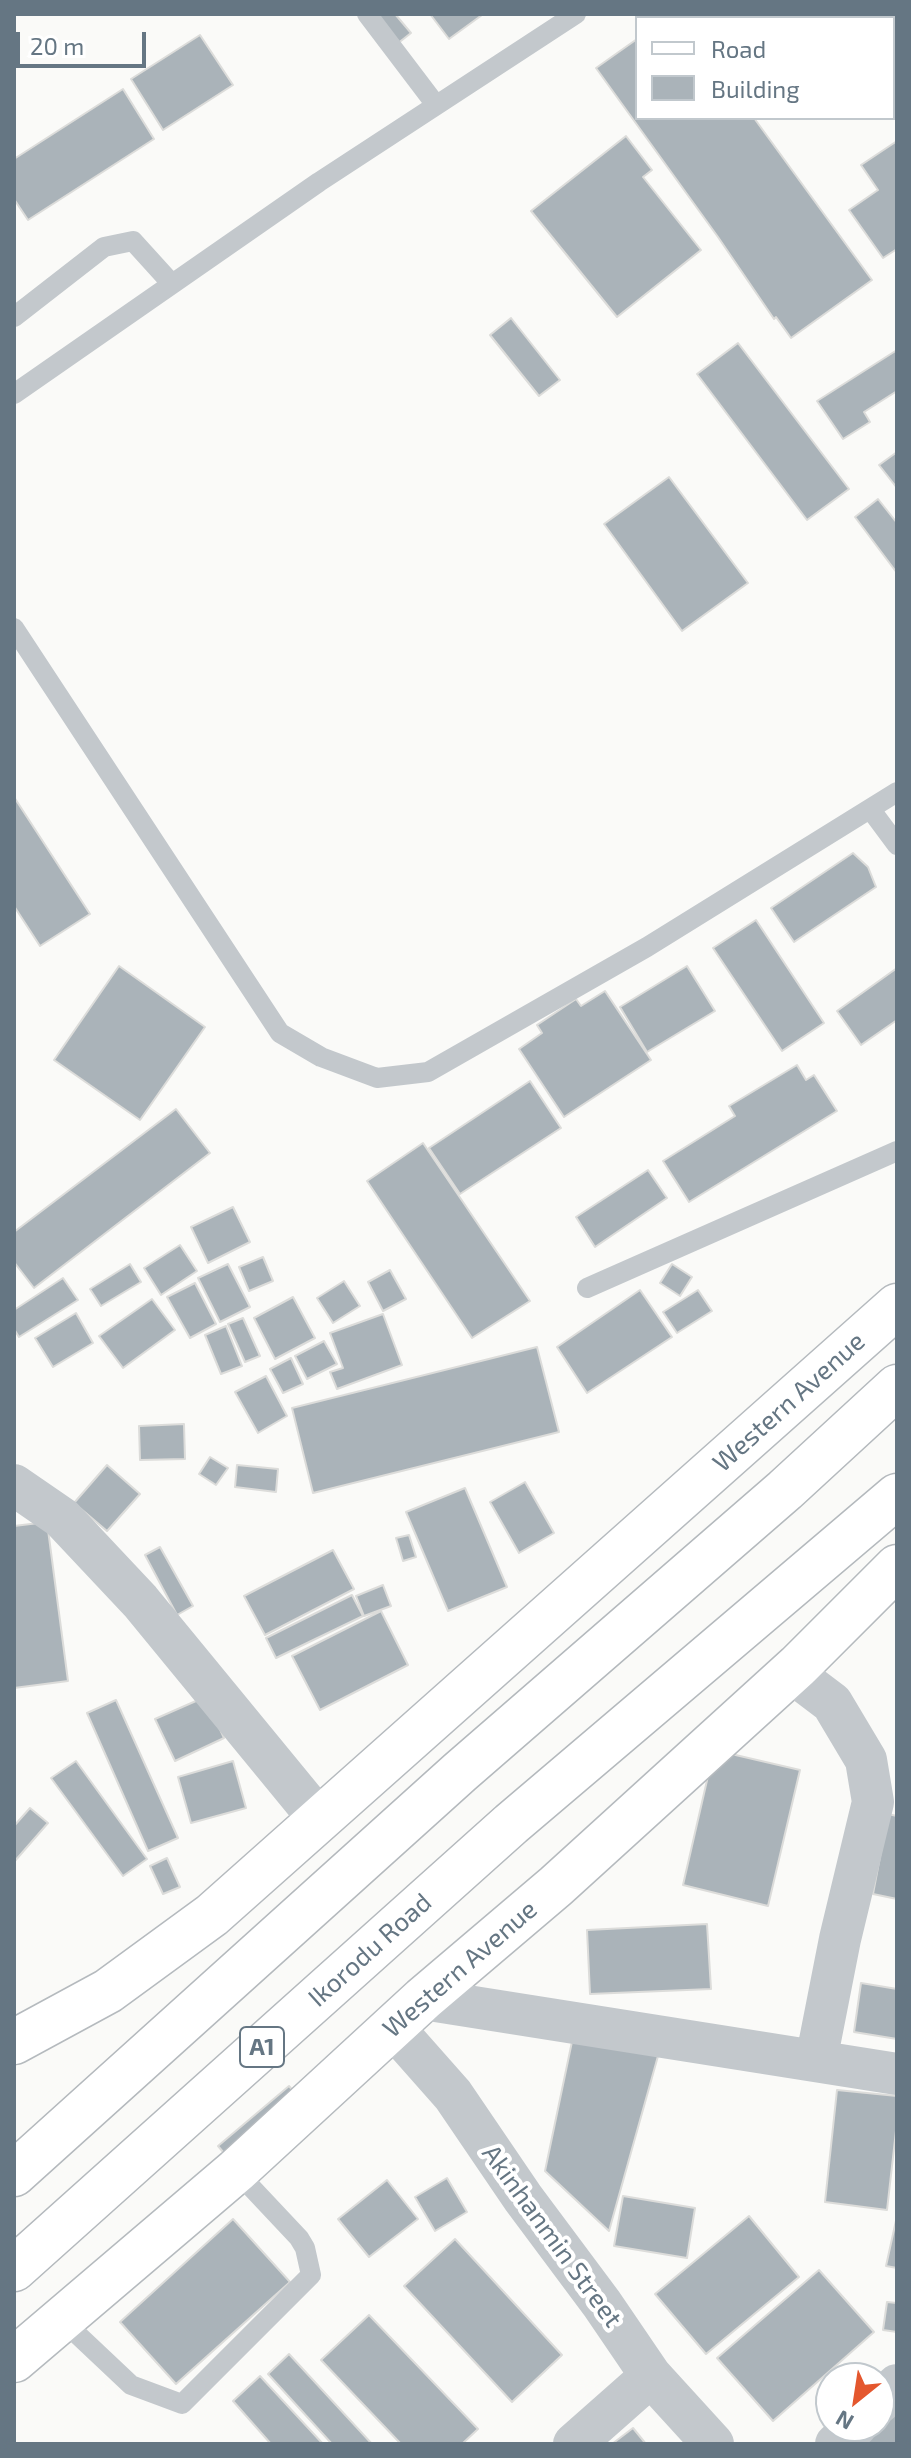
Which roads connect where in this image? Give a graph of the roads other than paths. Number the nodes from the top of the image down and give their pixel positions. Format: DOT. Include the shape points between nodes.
graph roads {
  1 [pos="367,14"];
  2 [pos="576,14"];
  3 [pos="436,105"];
  4 [pos="172,284"];
  5 [pos="14,317"];
  6 [pos="14,394"];
  7 [pos="14,628"];
  8 [pos="897,792"];
  9 [pos="871,810"];
  10 [pos="897,845"];
  11 [pos="897,1151"];
  12 [pos="587,1288"];
  13 [pos="897,1306"];
  14 [pos="897,1387"];
  15 [pos="14,1485"];
  16 [pos="897,1496"];
  17 [pos="897,1567"];
  18 [pos="791,1672"];
  19 [pos="319,1819"];
  20 [pos="408,2012"];
  21 [pos="14,2042"];
  22 [pos="816,2061"];
  23 [pos="897,2074"];
  24 [pos="236,2171"];
  25 [pos="14,2174"];
  26 [pos="14,2269"];
  27 [pos="61,2319"];
  28 [pos="14,2360"];
  29 [pos="651,2376"];
  30 [pos="574,2444"];
  31 [pos="713,2444"];
  1 -- 3 [label="lane"];
  2 -- 3 [label="lane"];
  3 -- 4 [label="lane"];
  4 -- 5 [label="lane" via="133,241 104,247"];
  4 -- 6 [label="lane"];
  7 -- 9 [label="lane" via="280,1033 321,1057 377,1078 428,1072"];
  8 -- 9 [label="lane"];
  9 -- 10 [label="lane"];
  11 -- 12 [label="lane"];
  13 -- 19 [label="main road, Western Avenue"];
  14 -- 25 [label="main road"];
  15 -- 19 [label="street" via="62,1518 140,1601"];
  16 -- 26 [label="main road, Ikorodu Road / A1" via="511,1824"];
  17 -- 18 [label="main road, Western Avenue"];
  18 -- 20 [label="main road, Western Avenue" via="556,1886"];
  18 -- 22 [label="street" via="832,1703 866,1760 873,1802"];
  19 -- 21 [label="main road, Western Avenue" via="212,1915 119,1983"];
  20 -- 22 [label="street"];
  20 -- 24 [label="main road, Western Avenue"];
  20 -- 29 [label="street, Akinhanmin Street" via="453,2095"];
  22 -- 23 [label="street"];
  24 -- 27 [label="main road, Western Avenue"];
  24 -- 27 [label="lane" via="299,2238 311,2275 182,2404 131,2385"];
  27 -- 28 [label="main road, Western Avenue"];
  29 -- 30 [label="street"];
  29 -- 31 [label="street, Akinhanmin Street"];
}
